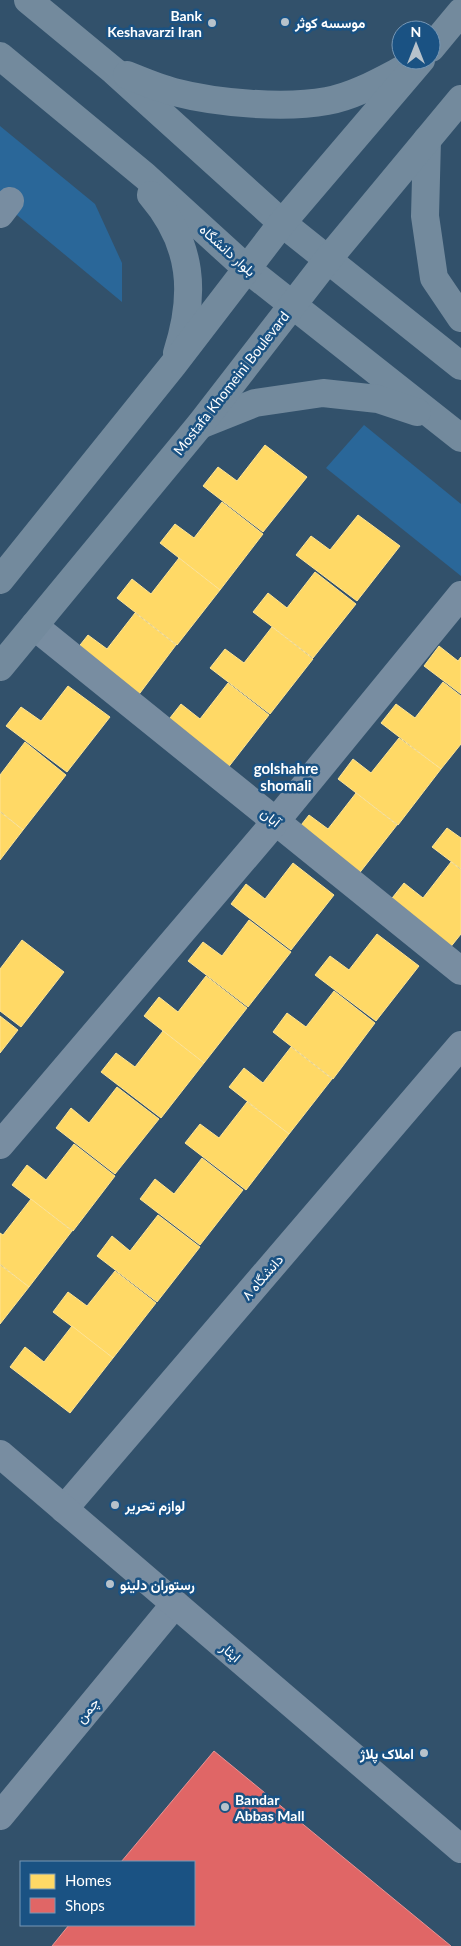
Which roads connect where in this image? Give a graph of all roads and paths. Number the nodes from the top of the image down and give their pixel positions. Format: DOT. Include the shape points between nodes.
graph roads {
  1 [pos="28,0"];
  2 [pos="461,12"];
  3 [pos="441,36"];
  4 [pos="0,56"];
  5 [pos="401,70"];
  6 [pos="412,70"];
  7 [pos="114,71"];
  8 [pos="461,99"];
  9 [pos="427,140"];
  10 [pos="111,148"];
  11 [pos="282,223"];
  12 [pos="329,258"];
  13 [pos="247,269"];
  14 [pos="293,305"];
  15 [pos="461,318"];
  16 [pos="173,365"];
  17 [pos="461,366"];
  18 [pos="436,418"];
  19 [pos="199,426"];
  20 [pos="461,438"];
  21 [pos="0,580"];
  22 [pos="461,594"];
  23 [pos="34,626"];
  24 [pos="0,667"];
  25 [pos="276,822"];
  26 [pos="461,971"];
  27 [pos="461,1045"];
  28 [pos="0,1145"];
  29 [pos="0,1454"];
  30 [pos="64,1509"];
  31 [pos="175,1604"];
  32 [pos="0,1816"];
  33 [pos="461,1849"];
  1 -- 7 [label="main road"];
  2 -- 3 [label="main road"];
  4 -- 10 [label="main road, بلوار دانشگاه"];
  5 -- 7 [label="main road" via="370,87 327,101 285,105 253,104 174,92"];
  6 -- 11 [label="main road"];
  7 -- 11 [label="main road"];
  8 -- 9 [label="main road, Mostafa Khomeini Boulevard"];
  9 -- 12 [label="main road, Mostafa Khomeini Boulevard"];
  9 -- 15 [label="main road" via="425,216 434,278"];
  10 -- 13 [label="main road, بلوار دانشگاه"];
  10 -- 16 [label="main road" via="161,206 183,250 190,291 183,333"];
  11 -- 12 [label="main road"];
  11 -- 13 [label="main road"];
  12 -- 14 [label="main road, Mostafa Khomeini Boulevard"];
  12 -- 17 [label="main road"];
  13 -- 14 [label="main road, بلوار دانشگاه"];
  13 -- 16 [label="main road"];
  14 -- 18 [label="main road, بلوار دانشگاه"];
  14 -- 19 [label="main road, Mostafa Khomeini Boulevard"];
  16 -- 21 [label="main road"];
  18 -- 19 [label="main road" via="378,399 323,393 254,403"];
  18 -- 20 [label="main road, بلوار دانشگاه"];
  19 -- 23 [label="main road, Mostafa Khomeini Boulevard"];
  22 -- 25 [label="street"];
  23 -- 24 [label="main road, Mostafa Khomeini Boulevard"];
  23 -- 25 [label="street, آبان"];
  25 -- 26 [label="street, آبان"];
  25 -- 28 [label="street"];
  27 -- 30 [label="street, دانشگاه ۸"];
  29 -- 30 [label="street, ایثار"];
  30 -- 31 [label="street, ایثار"];
  31 -- 32 [label="street, چمن"];
  31 -- 33 [label="street, ایثار"];
}
